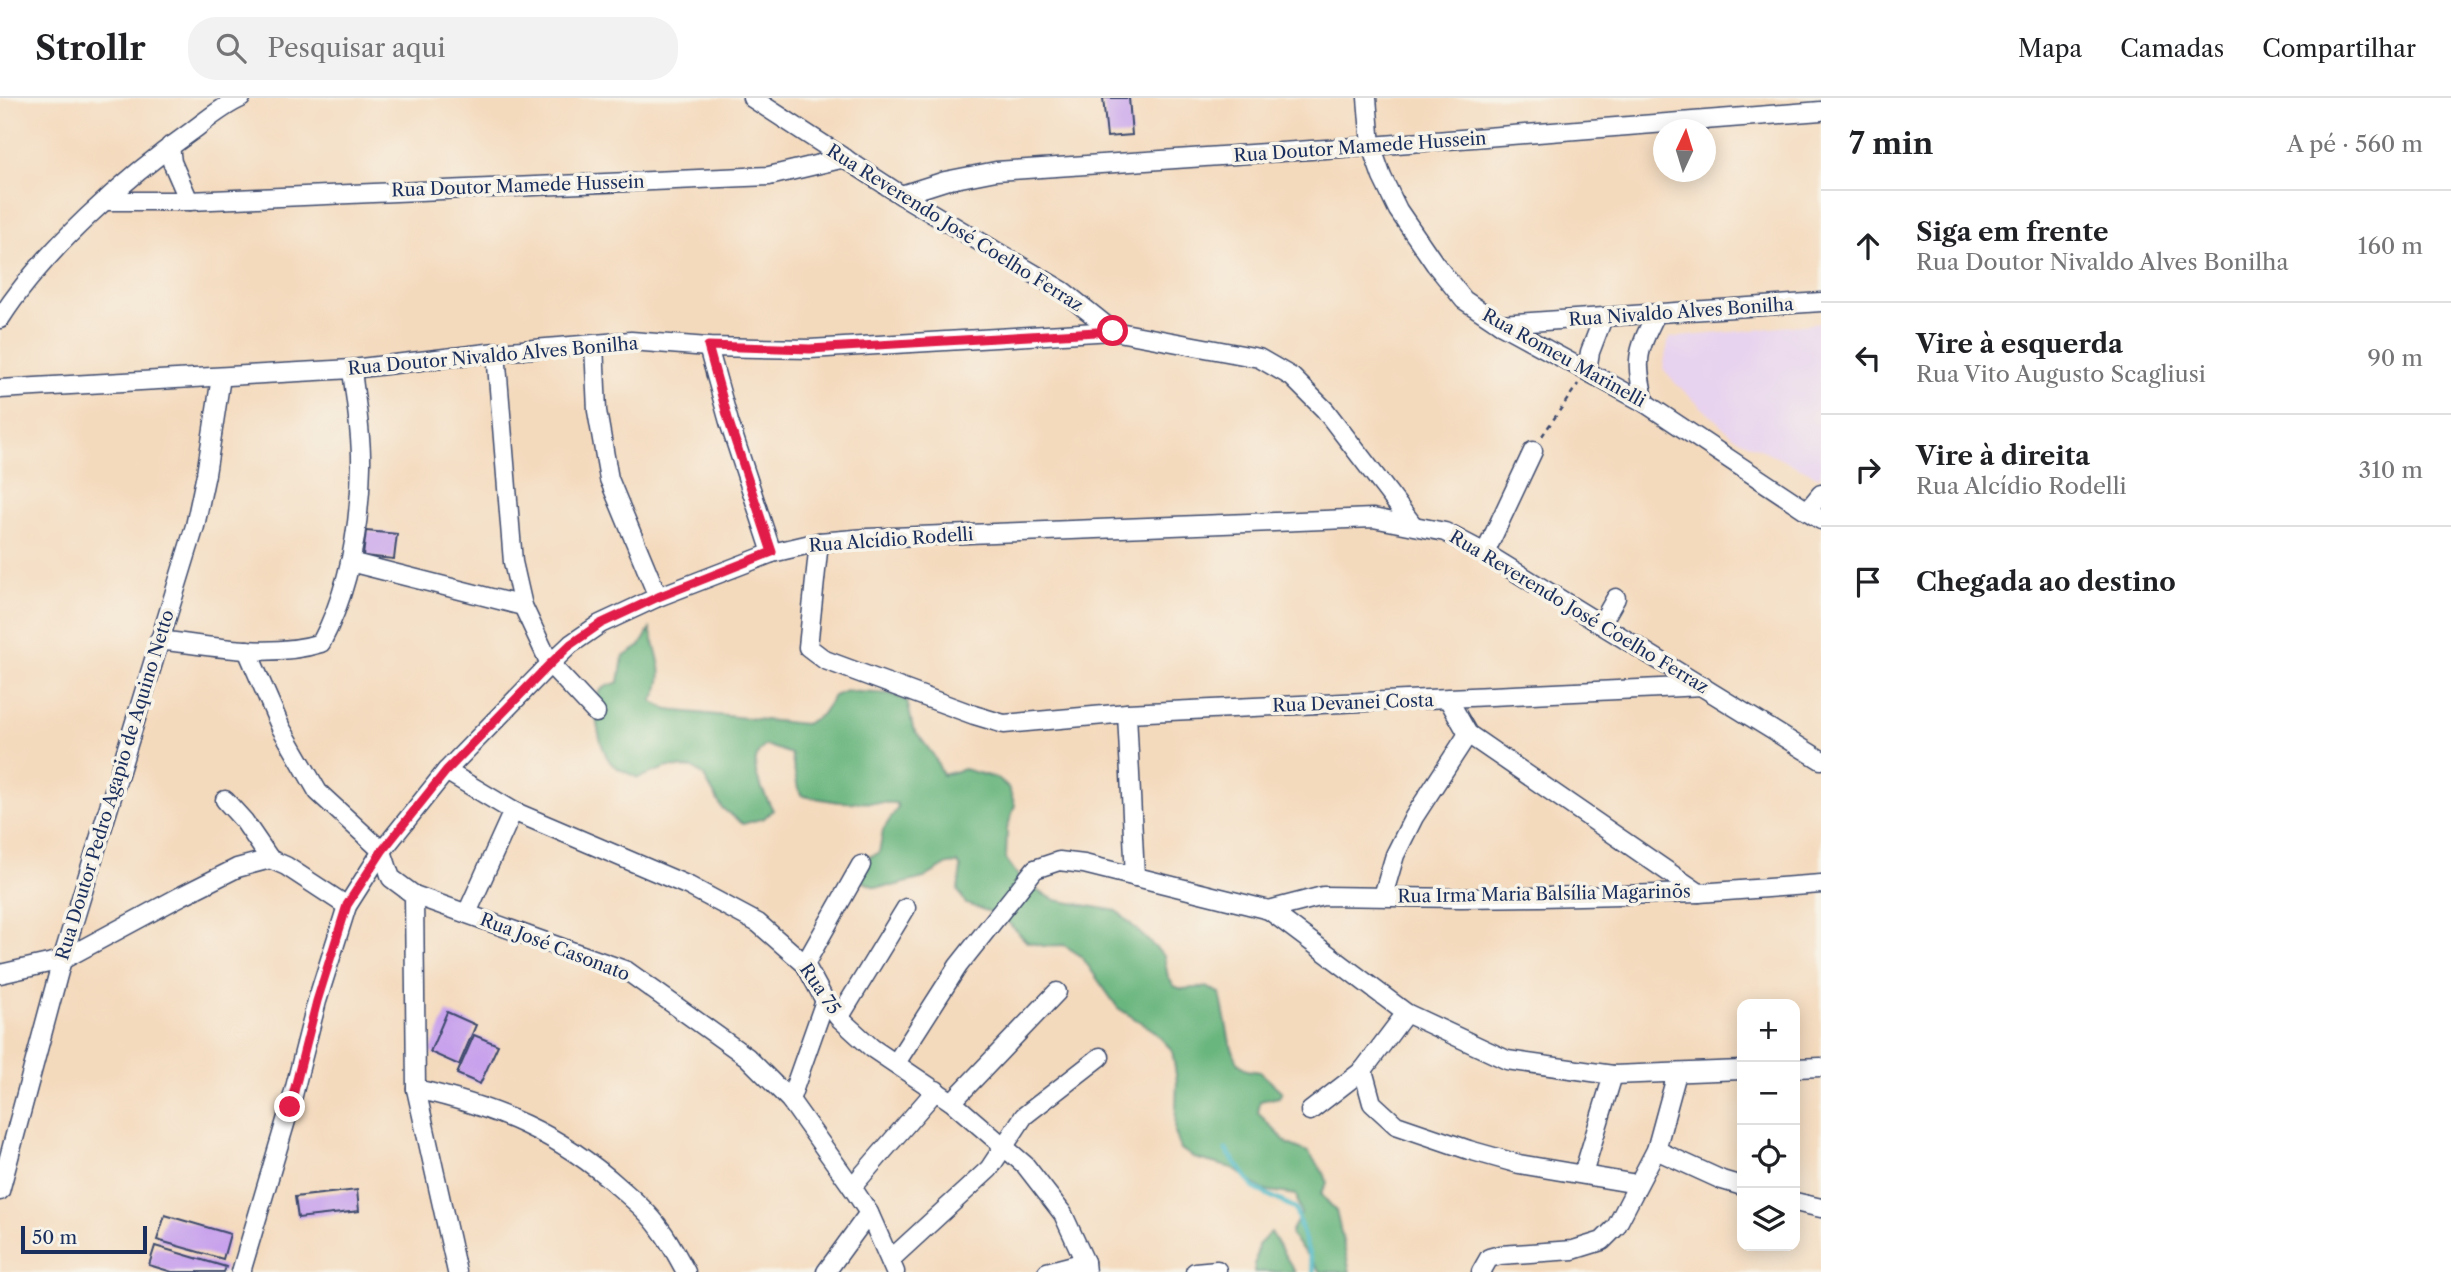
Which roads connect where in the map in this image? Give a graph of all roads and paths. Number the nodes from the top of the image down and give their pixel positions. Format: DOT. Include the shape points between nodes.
graph roads {
  1 [pos="241,98"];
  2 [pos="752,98"];
  3 [pos="1367,98"];
  4 [pos="1821,111"];
  5 [pos="170,146"];
  6 [pos="1371,146"];
  7 [pos="845,158"];
  8 [pos="141,170"];
  9 [pos="901,195"];
  10 [pos="106,201"];
  11 [pos="189,201"];
  12 [pos="154,202"];
  13 [pos="1821,302"];
  14 [pos="1656,314"];
  15 [pos="1603,318"];
  16 [pos="0,319"];
  17 [pos="1500,324"];
  18 [pos="1113,331"];
  19 [pos="594,344"];
  20 [pos="708,346"];
  21 [pos="496,352"];
  22 [pos="352,369"];
  23 [pos="1587,370"];
  24 [pos="221,377"];
  25 [pos="0,389"];
  26 [pos="1645,403"];
  27 [pos="1533,451"];
  28 [pos="1821,494"];
  29 [pos="1814,515"];
  30 [pos="1413,525"];
  31 [pos="819,542"];
  32 [pos="772,552"];
  33 [pos="1485,554"];
  34 [pos="350,562"];
  35 [pos="658,597"];
  36 [pos="1616,598"];
  37 [pos="523,606"];
  38 [pos="1601,624"];
  39 [pos="159,640"];
  40 [pos="247,650"];
  41 [pos="550,664"];
  42 [pos="1703,686"];
  43 [pos="1448,699"];
  44 [pos="596,713"];
  45 [pos="1126,713"];
  46 [pos="1468,734"];
  47 [pos="1821,760"];
  48 [pos="446,771"];
  49 [pos="225,800"];
  50 [pos="513,811"];
  51 [pos="382,851"];
  52 [pos="270,859"];
  53 [pos="861,864"];
  54 [pos="1135,877"];
  55 [pos="1821,884"];
  56 [pos="1699,893"];
  57 [pos="414,895"];
  58 [pos="1383,896"];
  59 [pos="347,905"];
  60 [pos="906,908"];
  61 [pos="1269,910"];
  62 [pos="467,913"];
  63 [pos="62,960"];
  64 [pos="805,964"];
  65 [pos="0,975"];
  66 [pos="1057,992"];
  67 [pos="825,1001"];
  68 [pos="1406,1013"];
  69 [pos="839,1018"];
  70 [pos="1100,1057"];
  71 [pos="897,1063"];
  72 [pos="1821,1067"];
  73 [pos="1800,1068"];
  74 [pos="1363,1070"];
  75 [pos="1737,1070"];
  76 [pos="1677,1073"];
  77 [pos="1613,1075"];
  78 [pos="416,1089"];
  79 [pos="936,1090"];
  80 [pos="790,1100"];
  81 [pos="952,1102"];
  82 [pos="1310,1111"];
  83 [pos="1004,1148"];
  84 [pos="1656,1150"];
  85 [pos="1583,1174"];
  86 [pos="1637,1184"];
  87 [pos="1737,1184"];
  88 [pos="852,1187"];
  89 [pos="0,1191"];
  90 [pos="1800,1203"];
  91 [pos="1821,1208"];
  92 [pos="869,1213"];
  93 [pos="892,1266"];
  94 [pos="1085,1267"];
  95 [pos="1217,1270"];
  96 [pos="241,1272"];
  97 [pos="457,1272"];
  98 [pos="685,1272"];
  99 [pos="826,1272"];
  100 [pos="1047,1272"];
  101 [pos="1195,1272"];
  102 [pos="1481,1272"];
  1 -- 5 [label="street"];
  2 -- 7 [label="street, Rua Reverendo José Coelho Ferraz"];
  3 -- 6 [label="street, Rua Romeu Marinelli"];
  4 -- 6 [label="street, Rua Doutor Mamede Hussein"];
  5 -- 8 [label="street"];
  5 -- 11 [label="street"];
  6 -- 9 [label="street, Rua Doutor Mamede Hussein" via="996,171"];
  6 -- 17 [label="street, Rua Romeu Marinelli" via="1398,210 1435,264 1464,300"];
  7 -- 9 [label="street, Rua Reverendo José Coelho Ferraz"];
  7 -- 11 [label="street, Rua Doutor Mamede Hussein" via="769,176"];
  8 -- 10 [label="street"];
  8 -- 12 [label="street"];
  9 -- 18 [label="street, Rua Reverendo José Coelho Ferraz" via="1063,291"];
  10 -- 12 [label="street, Rua Doutor Mamede Hussein"];
  10 -- 16 [label="street" via="44,263"];
  11 -- 12 [label="street, Rua Doutor Mamede Hussein"];
  13 -- 14 [label="street, Rua Nivaldo Alves Bonilha"];
  14 -- 15 [label="street, Rua Nivaldo Alves Bonilha"];
  14 -- 26 [label="street" via="1640,346 1638,370"];
  15 -- 17 [label="street, Rua Nivaldo Alves Bonilha"];
  15 -- 23 [label="street"];
  17 -- 23 [label="street, Rua Romeu Marinelli"];
  18 -- 20 [label="street, Rua Doutor Nivaldo Alves Bonilha" via="810,349"];
  18 -- 30 [label="street, Rua Reverendo José Coelho Ferraz" via="1259,358 1292,377 1325,410"];
  19 -- 20 [label="street, Rua Doutor Nivaldo Alves Bonilha" via="631,341"];
  19 -- 21 [label="street, Rua Doutor Nivaldo Alves Bonilha"];
  19 -- 35 [label="street" via="597,411 609,479"];
  20 -- 32 [label="street"];
  21 -- 22 [label="street, Rua Doutor Nivaldo Alves Bonilha"];
  21 -- 37 [label="street" via="513,562"];
  22 -- 24 [label="street, Rua Doutor Nivaldo Alves Bonilha"];
  22 -- 34 [label="street" via="362,463"];
  23 -- 26 [label="street, Rua Romeu Marinelli"];
  23 -- 27 [label="path"];
  24 -- 25 [label="street, Rua Doutor Nivaldo Alves Bonilha"];
  24 -- 39 [label="street, Rua Doutor Pedro Agapio de Aquino Netto" via="195,526"];
  26 -- 29 [label="street, Rua Romeu Marinelli"];
  27 -- 33 [label="street"];
  28 -- 29 [label="street"];
  30 -- 31 [label="street, Rua Alcídio Rodelli" via="1373,519"];
  30 -- 33 [label="street, Rua Reverendo José Coelho Ferraz" via="1445,532"];
  31 -- 32 [label="street, Rua Alcídio Rodelli"];
  31 -- 45 [label="street, Rua Devanei Costa" via="808,647 825,660 1004,724"];
  32 -- 35 [label="street, Rua Alcídio Rodelli"];
  33 -- 38 [label="street, Rua Reverendo José Coelho Ferraz"];
  34 -- 37 [label="street"];
  34 -- 40 [label="street" via="321,643 297,650"];
  35 -- 41 [label="street, Rua Alcídio Rodelli" via="600,624"];
  36 -- 38 [label="street"];
  37 -- 41 [label="street"];
  38 -- 42 [label="street, Rua Reverendo José Coelho Ferraz"];
  39 -- 40 [label="street"];
  39 -- 63 [label="street, Rua Doutor Pedro Agapio de Aquino Netto"];
  40 -- 51 [label="street" via="281,728 318,792"];
  41 -- 44 [label="street"];
  41 -- 48 [label="street, Rua Alcídio Rodelli"];
  42 -- 43 [label="street, Rua Devanei Costa"];
  42 -- 47 [label="street, Rua Reverendo José Coelho Ferraz"];
  43 -- 45 [label="street, Rua Devanei Costa"];
  43 -- 46 [label="street"];
  45 -- 54 [label="street"];
  46 -- 56 [label="street"];
  46 -- 58 [label="street" via="1414,817 1395,855"];
  48 -- 50 [label="street, Rua 75"];
  48 -- 51 [label="street, Rua Alcídio Rodelli"];
  49 -- 52 [label="street"];
  50 -- 62 [label="street"];
  50 -- 64 [label="street, Rua 75" via="689,886 758,923"];
  51 -- 57 [label="street" via="391,878"];
  51 -- 59 [label="street, Rua Alcídio Rodelli"];
  52 -- 59 [label="street"];
  52 -- 63 [label="street" via="237,868"];
  53 -- 64 [label="street"];
  54 -- 61 [label="street"];
  54 -- 71 [label="street" via="1059,861 1040,867 958,966"];
  55 -- 56 [label="street, Rua Irma Maria Balsília Magarinõs"];
  56 -- 58 [label="street, Rua Irma Maria Balsília Magarinõs"];
  57 -- 62 [label="street, Rua José Casonato"];
  57 -- 78 [label="street"];
  58 -- 61 [label="street, Rua Irma Maria Balsília Magarinõs" via="1323,896"];
  59 -- 96 [label="street, Rua Alcídio Rodelli"];
  60 -- 69 [label="street"];
  61 -- 68 [label="street"];
  62 -- 80 [label="street, Rua José Casonato" via="627,971 747,1057"];
  63 -- 65 [label="street"];
  63 -- 89 [label="street, Rua Doutor Pedro Agapio de Aquino Netto"];
  64 -- 67 [label="street, Rua 75"];
  66 -- 81 [label="street"];
  67 -- 69 [label="street, Rua 75"];
  67 -- 80 [label="street"];
  68 -- 74 [label="street"];
  68 -- 77 [label="street" via="1507,1060"];
  69 -- 71 [label="street, Rua 75"];
  70 -- 83 [label="street" via="1024,1116"];
  71 -- 79 [label="street, Rua 75"];
  72 -- 73 [label="street"];
  74 -- 82 [label="street"];
  74 -- 85 [label="street" via="1372,1103 1396,1125 1519,1164"];
  75 -- 76 [label="street"];
  76 -- 77 [label="street"];
  76 -- 84 [label="street"];
  77 -- 85 [label="street"];
  78 -- 97 [label="street"];
  78 -- 98 [label="street" via="463,1099 569,1147 639,1206 661,1230"];
  79 -- 81 [label="street, Rua 75"];
  79 -- 88 [label="street"];
  80 -- 88 [label="street, Rua José Casonato"];
  81 -- 83 [label="street, Rua 75"];
  83 -- 93 [label="street"];
  83 -- 94 [label="street, Rua 75" via="1025,1165 1063,1214"];
  84 -- 86 [label="street"];
  84 -- 87 [label="street"];
  85 -- 86 [label="street"];
  86 -- 102 [label="street" via="1616,1227 1602,1241 1573,1250 1500,1255 1489,1258"];
  88 -- 92 [label="street, Rua José Casonato"];
  90 -- 91 [label="street"];
  92 -- 93 [label="street, Rua José Casonato"];
  92 -- 99 [label="street"];
  94 -- 100 [label="street"];
  95 -- 101 [label="street"];
}
